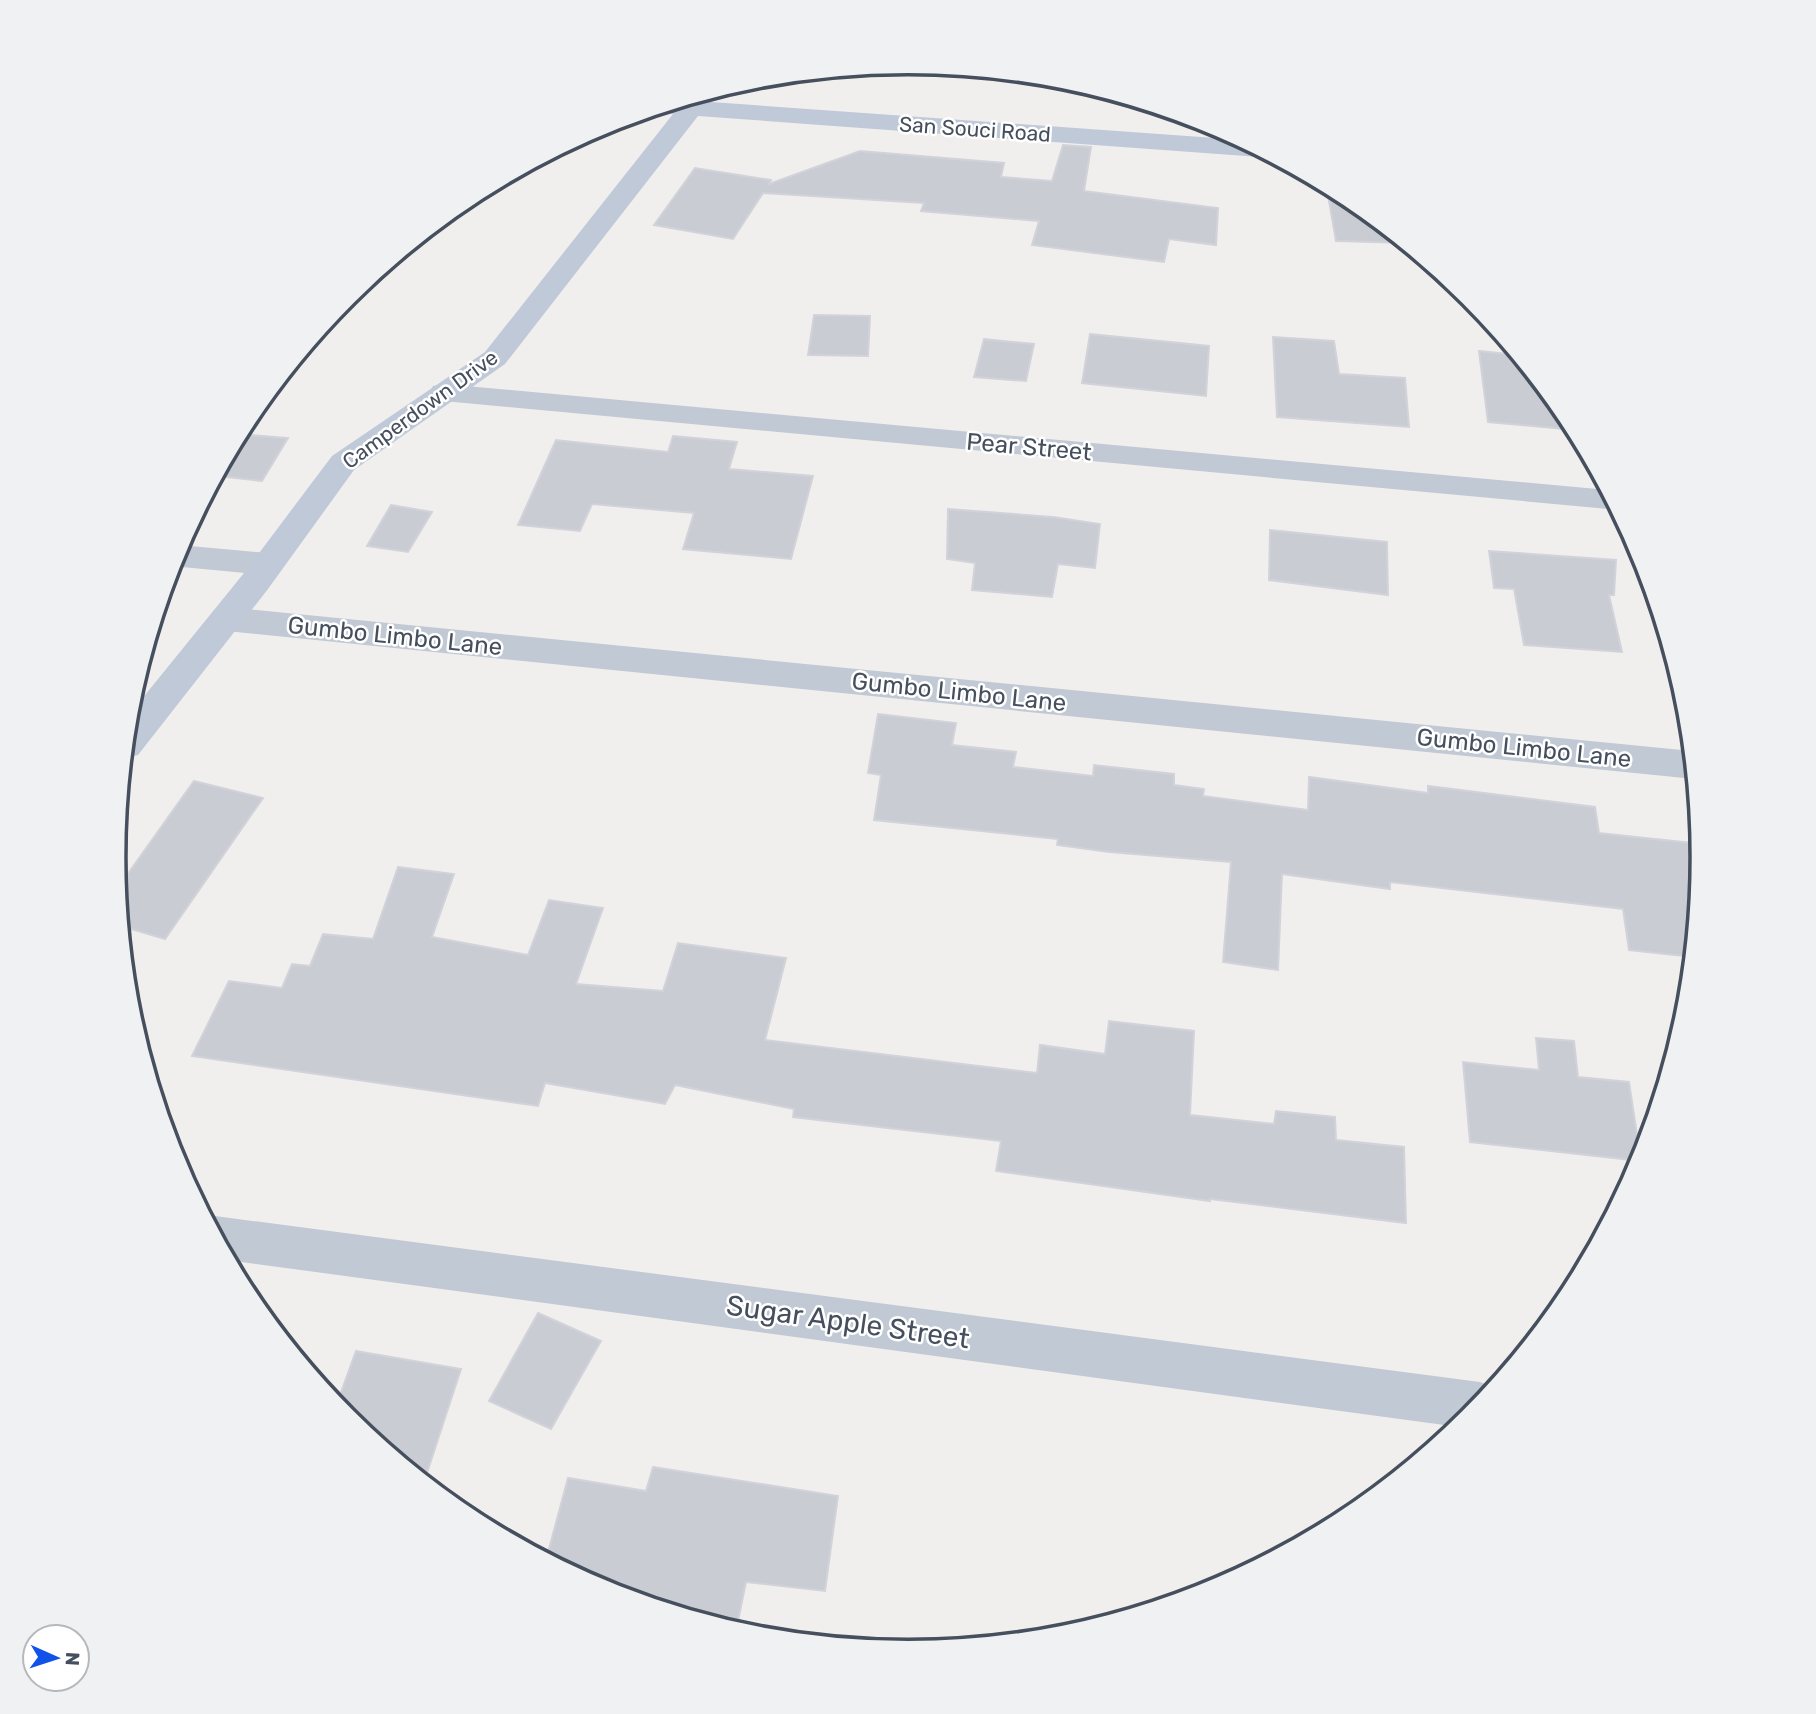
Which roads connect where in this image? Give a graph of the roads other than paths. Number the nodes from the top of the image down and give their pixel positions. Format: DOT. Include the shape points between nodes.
graph roads {
  1 [pos="687,108"];
  2 [pos="673,112"];
  3 [pos="1234,147"];
  4 [pos="444,393"];
  5 [pos="1603,500"];
  6 [pos="186,557"];
  7 [pos="268,564"];
  8 [pos="226,619"];
  9 [pos="137,730"];
  10 [pos="1684,764"];
  11 [pos="226,1238"];
  12 [pos="1466,1404"];
  1 -- 3 [label="street, San Souci Road"];
  2 -- 4 [label="street, Camperdown Drive" via="495,358"];
  4 -- 5 [label="street, Pear Street"];
  4 -- 7 [label="street, Camperdown Drive" via="343,463"];
  6 -- 7 [label="street"];
  7 -- 8 [label="street, Camperdown Drive"];
  8 -- 9 [label="street, Camperdown Drive"];
  8 -- 10 [label="street, Gumbo Limbo Lane"];
  11 -- 12 [label="street, Sugar Apple Street"];
}
